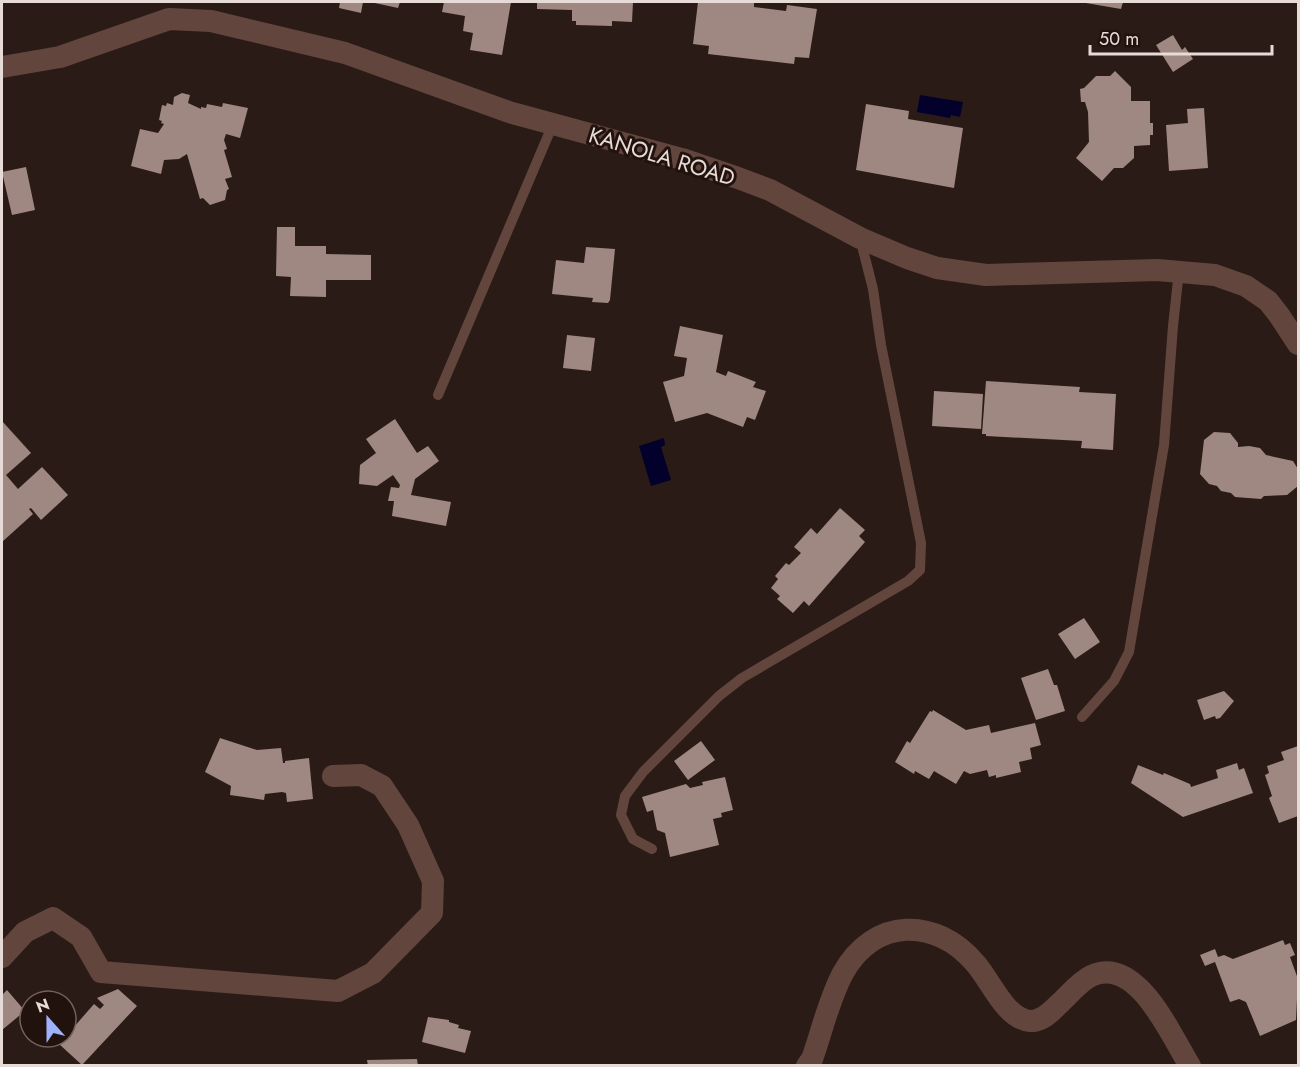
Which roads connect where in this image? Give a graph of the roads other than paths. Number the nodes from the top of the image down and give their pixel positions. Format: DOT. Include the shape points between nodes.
graph roads {
  1 [pos="2,68"];
  2 [pos="554,124"];
  3 [pos="860,238"];
  4 [pos="1179,271"];
  5 [pos="1299,344"];
  6 [pos="438,395"];
  7 [pos="1082,717"];
  8 [pos="333,776"];
  9 [pos="652,849"];
  10 [pos="2,957"];
  11 [pos="807,1065"];
  12 [pos="1190,1065"];
  1 -- 2 [label="street, KANOLA ROAD" via="60,57 169,19 211,21 345,53 483,104"];
  2 -- 3 [label="street, KANOLA ROAD" via="738,178 770,190"];
  2 -- 6 [label="lane"];
  3 -- 4 [label="street, KANOLA ROAD" via="937,268 986,275"];
  3 -- 9 [label="lane" via="921,543 920,570 908,581 742,678 643,772 625,796 621,815 633,839"];
  4 -- 5 [label="street, KANOLA ROAD" via="1215,275 1246,286 1268,301"];
  4 -- 7 [label="lane" via="1164,445 1129,652 1114,681"];
  8 -- 10 [label="street" via="361,775 382,786 408,825 433,882 432,913 373,973 338,991 102,972 81,937 53,918 25,932"];
  11 -- 12 [label="street" via="843,972 880,935 912,928 931,932 957,946 976,964 1006,1008 1029,1021 1041,1020 1091,976 1122,976 1147,996"];
}
